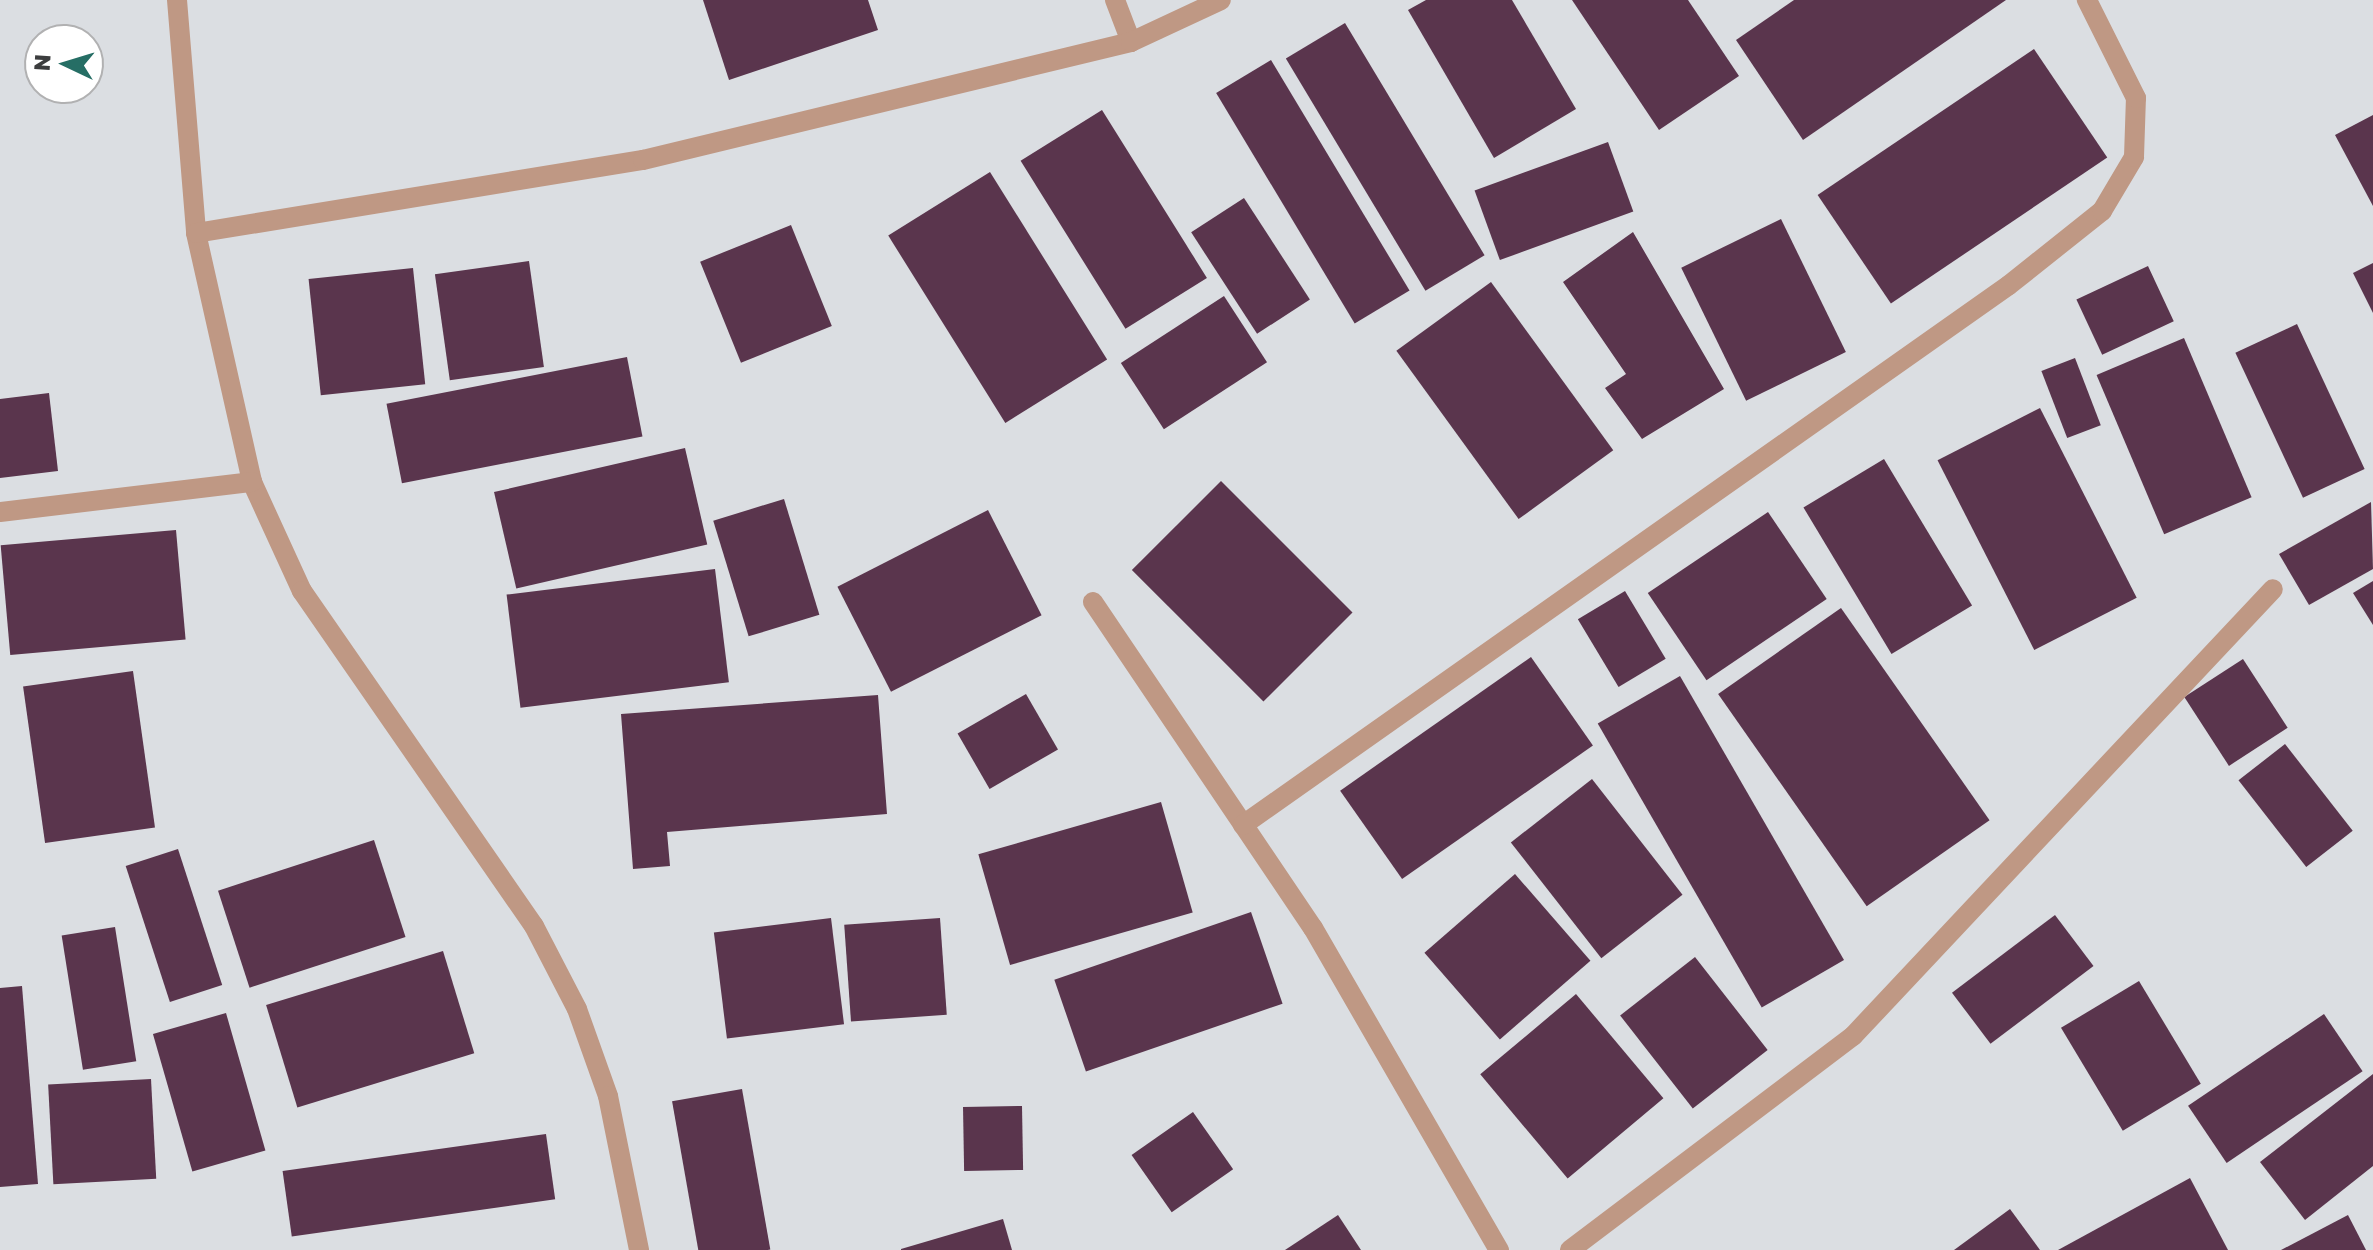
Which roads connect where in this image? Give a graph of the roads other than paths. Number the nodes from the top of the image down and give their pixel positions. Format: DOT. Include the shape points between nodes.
graph roads {
  1 [pos="177,0"];
  2 [pos="1115,0"];
  3 [pos="1221,0"];
  4 [pos="2087,0"];
  5 [pos="1131,42"];
  6 [pos="196,233"];
  7 [pos="252,482"];
  8 [pos="0,512"];
  9 [pos="2273,589"];
  10 [pos="1093,602"];
  11 [pos="1243,825"];
  12 [pos="639,1250"];
  13 [pos="1499,1250"];
  14 [pos="1570,1250"];
  1 -- 6 [label="street"];
  2 -- 5 [label="street"];
  3 -- 5 [label="street"];
  4 -- 11 [label="street" via="2136,98 2134,157 2102,211 2009,285"];
  5 -- 6 [label="street" via="643,160"];
  6 -- 7 [label="street"];
  7 -- 8 [label="street"];
  7 -- 12 [label="street" via="302,591 534,926 577,1009 608,1096"];
  9 -- 14 [label="street" via="1853,1036"];
  10 -- 11 [label="street"];
  11 -- 13 [label="street" via="1313,928"];
}
